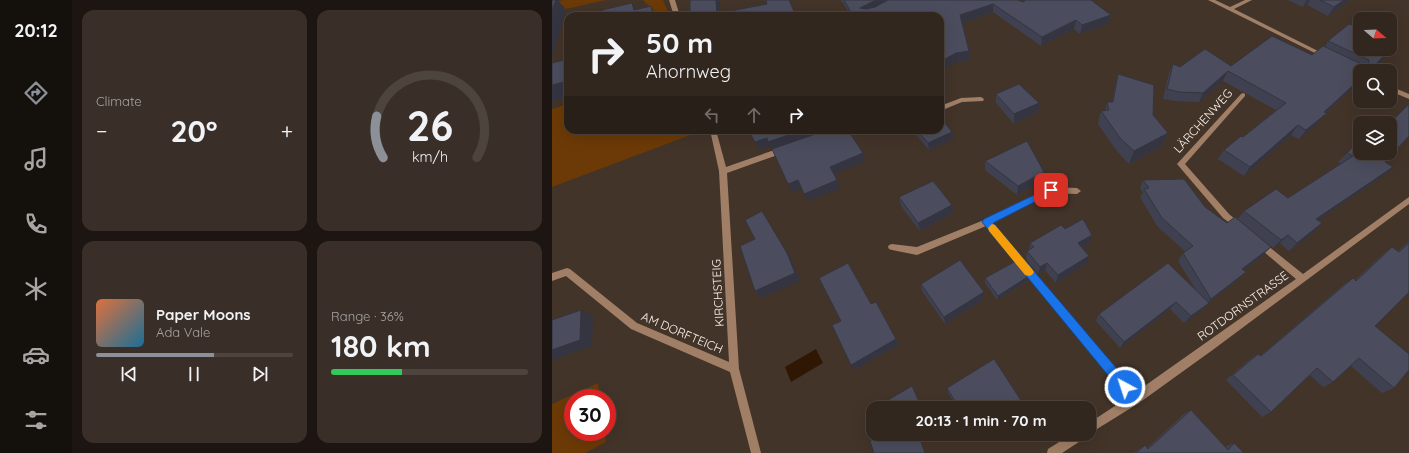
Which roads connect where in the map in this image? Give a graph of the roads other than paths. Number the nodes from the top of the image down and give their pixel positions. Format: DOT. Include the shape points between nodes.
graph roads {
  1 [pos="672,0"];
  2 [pos="1211,0"];
  3 [pos="1249,0"];
  4 [pos="1230,9"];
  5 [pos="676,12"];
  6 [pos="1333,60"];
  7 [pos="1397,92"];
  8 [pos="1244,95"];
  9 [pos="981,98"];
  10 [pos="1409,98"];
  11 [pos="944,107"];
  12 [pos="714,134"];
  13 [pos="790,148"];
  14 [pos="723,171"];
  15 [pos="1077,192"];
  16 [pos="1409,200"];
  17 [pos="987,222"];
  18 [pos="1244,231"];
  19 [pos="1256,240"];
  20 [pos="892,247"];
  21 [pos="552,277"];
  22 [pos="1303,279"];
  23 [pos="734,369"];
  24 [pos="1135,399"];
  25 [pos="1096,424"];
  26 [pos="1070,441"];
  27 [pos="756,453"];
  28 [pos="1052,453"];
  1 -- 5 [label="street"];
  2 -- 4 [label="street"];
  3 -- 4 [label="street"];
  4 -- 6 [label="street"];
  7 -- 10 [label="street"];
  8 -- 18 [label="street, LÄRCHENWEG" via="1181,164 1226,216"];
  9 -- 11 [label="street" via="961,100"];
  12 -- 14 [label="street, KIRCHSTEIG"];
  13 -- 14 [label="street"];
  14 -- 23 [label="street, KIRCHSTEIG"];
  15 -- 17 [label="street" via="1051,190"];
  16 -- 22 [label="street, ROTDORNSTRASSE"];
  17 -- 20 [label="street" via="917,251"];
  17 -- 24 [label="street"];
  19 -- 22 [label="street"];
  21 -- 23 [label="street, AM DORFTEICH" via="567,272 634,326"];
  22 -- 24 [label="street, ROTDORNSTRASSE"];
  23 -- 27 [label="street, KIRCHSTEIG"];
  24 -- 25 [label="street, ROTDORNSTRASSE"];
  26 -- 28 [label="street"];
}
